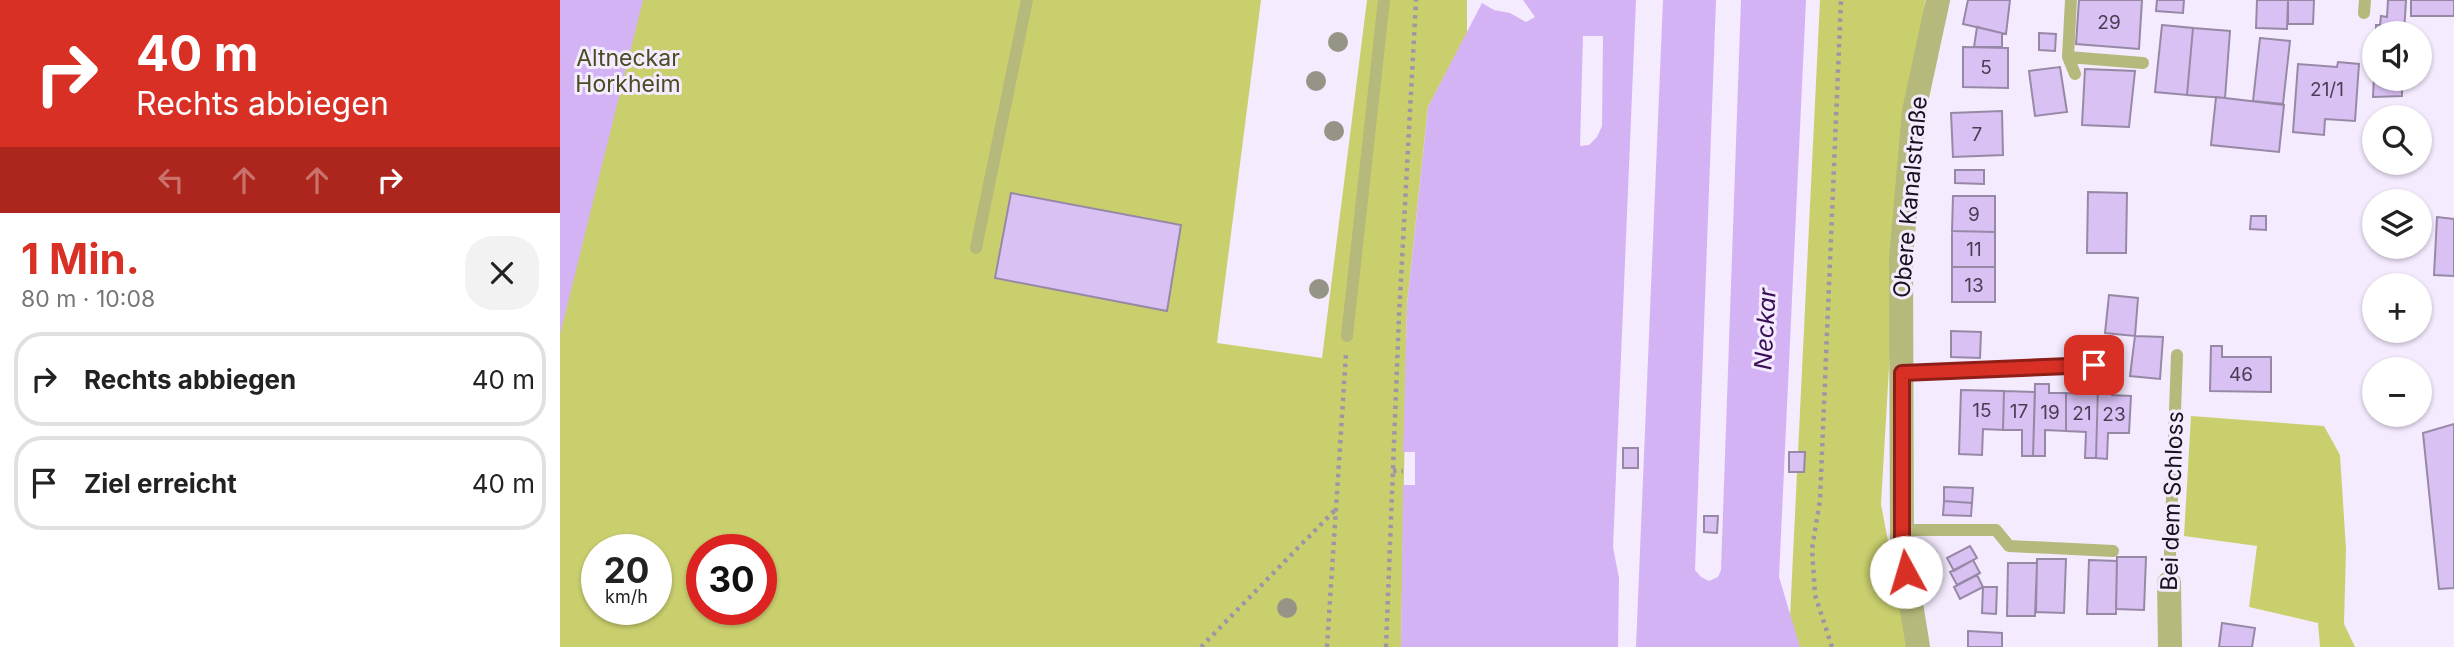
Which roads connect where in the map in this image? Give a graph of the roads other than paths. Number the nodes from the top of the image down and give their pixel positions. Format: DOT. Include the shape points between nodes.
graph roads {
  1 [pos="1027,0"];
  2 [pos="1384,0"];
  3 [pos="1938,0"];
  4 [pos="2071,0"];
  5 [pos="2068,57"];
  6 [pos="2143,63"];
  7 [pos="2075,74"];
  8 [pos="976,248"];
  9 [pos="1347,336"];
  10 [pos="2177,355"];
  11 [pos="2094,365"];
  12 [pos="1902,373"];
  13 [pos="1903,530"];
  14 [pos="2113,551"];
  15 [pos="2169,583"];
  16 [pos="1918,647"];
  17 [pos="2171,647"];
  1 -- 8 [label="lane"];
  2 -- 9 [label="lane"];
  3 -- 12 [label="street, Obere Kanalstraße" via="1914,111 1901,258"];
  4 -- 5 [label="lane"];
  5 -- 6 [label="lane"];
  5 -- 7 [label="lane"];
  10 -- 15 [label="lane, Bei dem Schloss"];
  11 -- 12 [label="lane"];
  12 -- 13 [label="street, Obere Kanalstraße"];
  13 -- 14 [label="lane" via="1996,530 2009,547"];
  13 -- 16 [label="street, Obere Kanalstraße"];
  15 -- 17 [label="street, Bei dem Schloss"];
}
